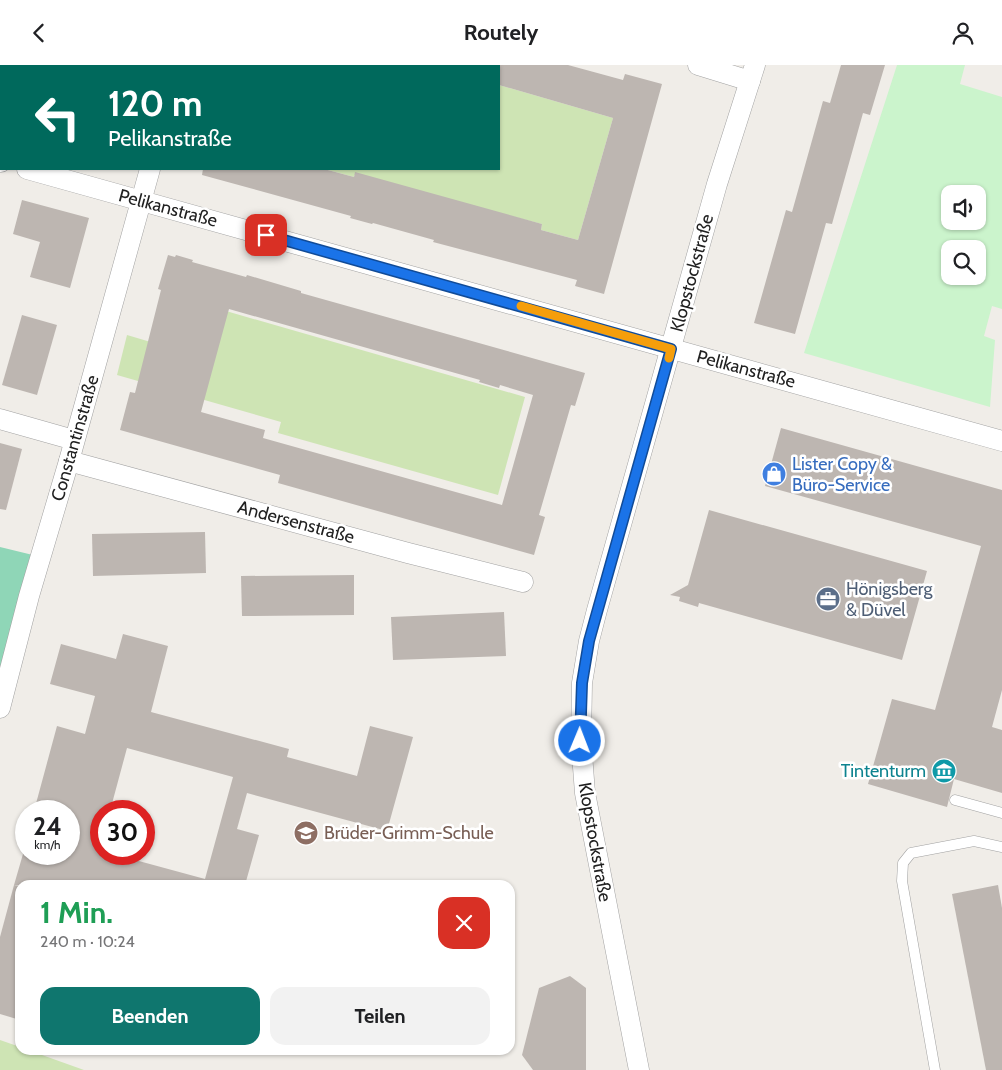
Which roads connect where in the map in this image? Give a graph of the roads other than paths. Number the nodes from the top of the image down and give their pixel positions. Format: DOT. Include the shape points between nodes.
graph roads {
  1 [pos="698,65"];
  2 [pos="753,73"];
  3 [pos="31,170"];
  4 [pos="150,170"];
  5 [pos="141,201"];
  6 [pos="671,349"];
  7 [pos="0,419"];
  8 [pos="74,440"];
  9 [pos="1002,441"];
  10 [pos="69,461"];
  11 [pos="523,582"];
  12 [pos="0,708"];
  13 [pos="955,800"];
  14 [pos="1002,813"];
  15 [pos="1002,847"];
  16 [pos="639,1070"];
  17 [pos="935,1070"];
  1 -- 2 [label="street"];
  2 -- 6 [label="street, Klopstockstraße" via="716,183"];
  3 -- 5 [label="street, Pelikanstraße"];
  4 -- 5 [label="street, Constantinstraße"];
  5 -- 6 [label="street, Pelikanstraße"];
  5 -- 8 [label="street, Constantinstraße"];
  6 -- 9 [label="street, Pelikanstraße"];
  6 -- 16 [label="street, Klopstockstraße" via="597,610 582,683 580,741 585,793"];
  7 -- 8 [label="street"];
  8 -- 10 [label="street, Constantinstraße"];
  10 -- 11 [label="street, Andersenstraße"];
  10 -- 12 [label="street, Constantinstraße"];
  13 -- 14 [label="lane"];
  15 -- 17 [label="lane" via="974,841 911,853 903,863 902,881"];
}
